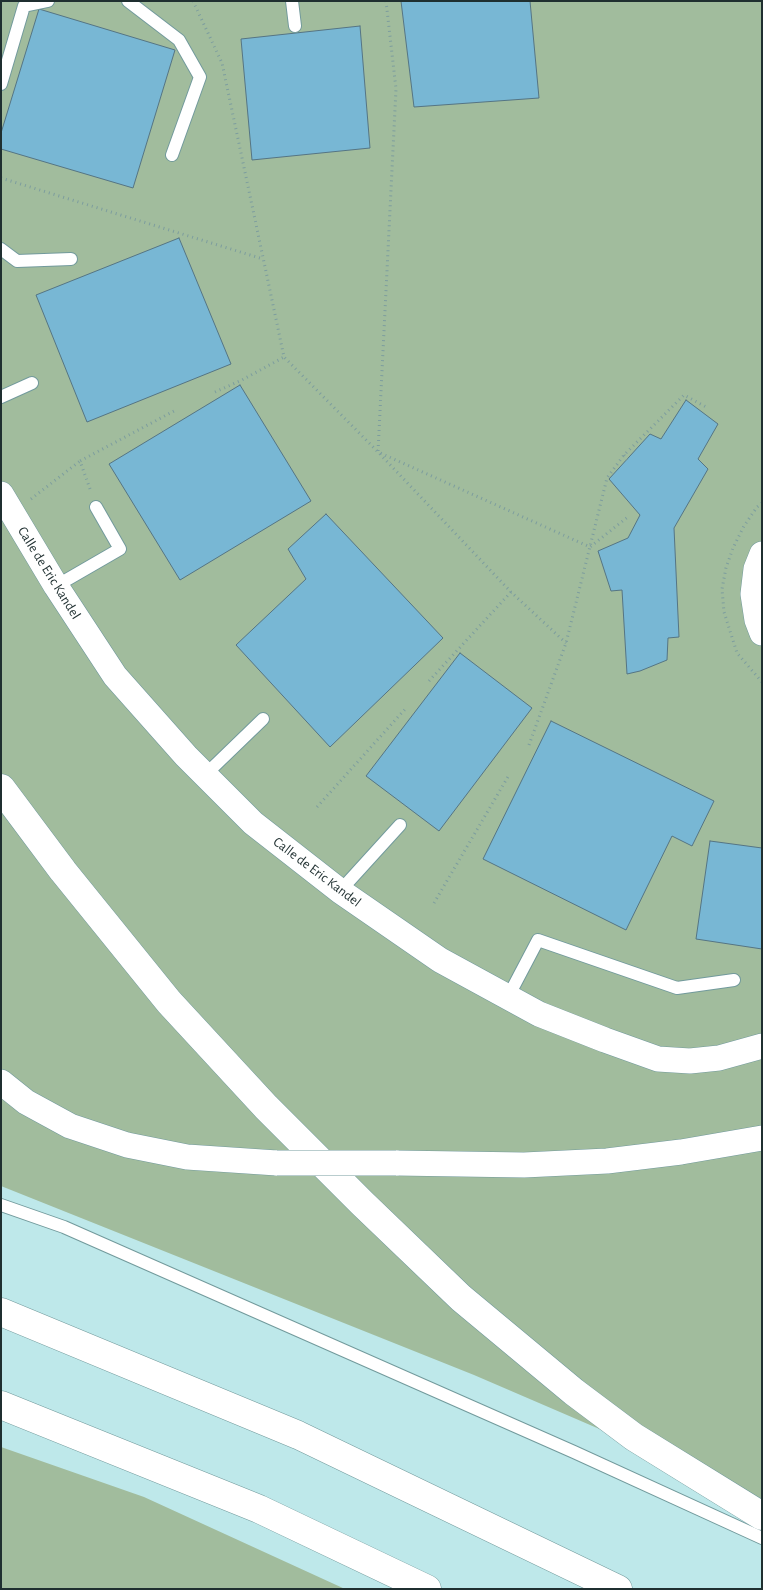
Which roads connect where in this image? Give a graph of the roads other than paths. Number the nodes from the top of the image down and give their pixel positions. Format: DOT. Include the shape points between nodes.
graph roads {
  1 [pos="48,1"];
  2 [pos="128,1"];
  3 [pos="292,1"];
  4 [pos="295,26"];
  5 [pos="1,84"];
  6 [pos="172,155"];
  7 [pos="1,249"];
  8 [pos="71,259"];
  9 [pos="32,383"];
  10 [pos="1,397"];
  11 [pos="7,504"];
  12 [pos="96,507"];
  13 [pos="762,554"];
  14 [pos="56,586"];
  15 [pos="762,633"];
  16 [pos="263,719"];
  17 [pos="205,775"];
  18 [pos="1,788"];
  19 [pos="400,825"];
  20 [pos="340,891"];
  21 [pos="734,980"];
  22 [pos="508,997"];
  23 [pos="762,1046"];
  24 [pos="1,1082"];
  25 [pos="762,1138"];
  26 [pos="1,1205"];
  27 [pos="1,1312"];
  28 [pos="1,1405"];
  29 [pos="762,1516"];
  30 [pos="762,1538"];
  31 [pos="427,1589"];
  32 [pos="618,1589"];
  1 -- 5 [label="lane" via="24,6"];
  2 -- 6 [label="lane" via="179,40 200,77"];
  3 -- 4 [label="lane"];
  7 -- 8 [label="lane" via="18,261"];
  9 -- 10 [label="lane"];
  11 -- 14 [label="street, Calle de Eric Kandel"];
  12 -- 14 [label="lane" via="120,549"];
  13 -- 15 [label="street" via="756,569 753,594"];
  14 -- 17 [label="street, Calle de Eric Kandel" via="115,676"];
  16 -- 17 [label="lane"];
  17 -- 20 [label="street, Calle de Eric Kandel" via="253,823"];
  18 -- 29 [label="highway" via="169,1002 266,1107 461,1298 574,1392 634,1437"];
  19 -- 20 [label="lane"];
  20 -- 22 [label="street, Calle de Eric Kandel" via="440,960"];
  21 -- 22 [label="lane" via="678,988 538,940"];
  22 -- 23 [label="street, Calle de Eric Kandel" via="539,1014 658,1058 690,1061 719,1058"];
  24 -- 25 [label="street, bridge" via="26,1102 70,1126 127,1146 188,1157 277,1163 524,1165 607,1161"];
  26 -- 30 [label="lane" via="64,1227"];
  27 -- 32 [label="highway" via="298,1435"];
  28 -- 31 [label="highway" via="258,1509"];
}
